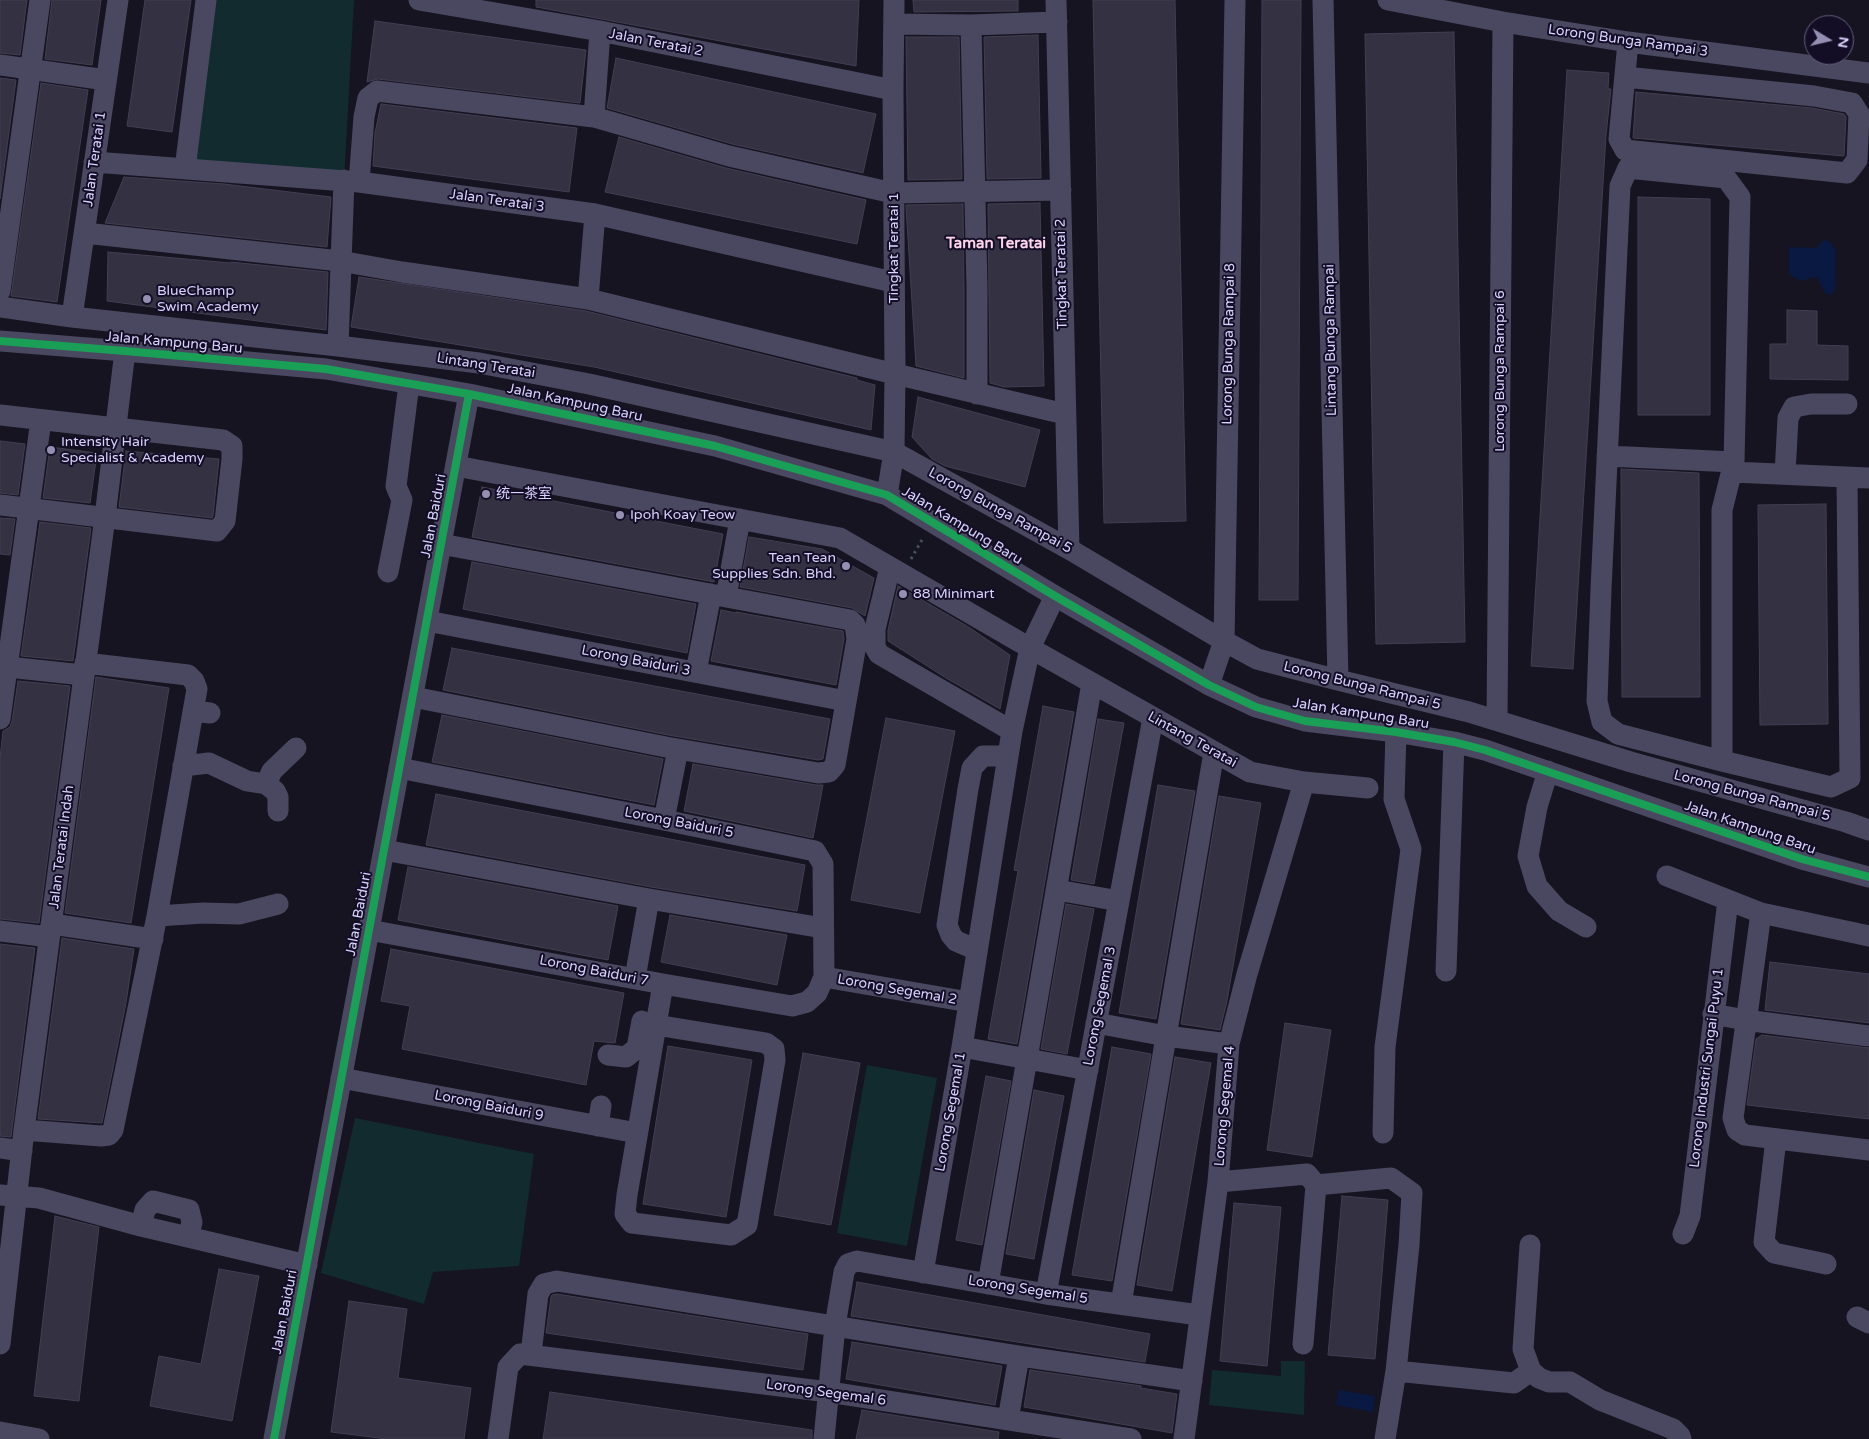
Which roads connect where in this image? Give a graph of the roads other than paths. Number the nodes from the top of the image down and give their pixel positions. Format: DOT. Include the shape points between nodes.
graph roads {
  1 [pos="40,0"];
  2 [pos="118,0"];
  3 [pos="206,0"];
  4 [pos="419,0"];
  5 [pos="894,0"];
  6 [pos="1056,0"];
  7 [pos="1235,0"];
  8 [pos="1324,0"];
  9 [pos="1388,0"];
  10 [pos="1057,22"];
  11 [pos="1503,22"];
  12 [pos="894,24"];
  13 [pos="971,25"];
  14 [pos="600,31"];
  15 [pos="1628,42"];
  16 [pos="0,65"];
  17 [pos="31,69"];
  18 [pos="1869,73"];
  19 [pos="1625,77"];
  20 [pos="106,80"];
  21 [pos="893,90"];
  22 [pos="594,117"];
  23 [pos="94,162"];
  24 [pos="185,169"];
  25 [pos="351,181"];
  26 [pos="1060,190"];
  27 [pos="893,192"];
  28 [pos="975,192"];
  29 [pos="595,214"];
  30 [pos="85,233"];
  31 [pos="340,261"];
  32 [pos="893,282"];
  33 [pos="0,291"];
  34 [pos="588,299"];
  35 [pos="0,308"];
  36 [pos="72,318"];
  37 [pos="0,342"];
  38 [pos="338,346"];
  39 [pos="125,351"];
  40 [pos="895,374"];
  41 [pos="409,384"];
  42 [pos="469,394"];
  43 [pos="977,394"];
  44 [pos="1847,404"];
  45 [pos="1065,414"];
  46 [pos="0,416"];
  47 [pos="41,420"];
  48 [pos="116,428"];
  49 [pos="894,452"];
  50 [pos="1607,456"];
  51 [pos="456,466"];
  52 [pos="1733,467"];
  53 [pos="1785,474"];
  54 [pos="1846,478"];
  55 [pos="1869,478"];
  56 [pos="886,495"];
  57 [pos="0,505"];
  58 [pos="29,509"];
  59 [pos="105,517"];
  60 [pos="740,519"];
  61 [pos="441,544"];
  62 [pos="1069,548"];
  63 [pos="896,570"];
  64 [pos="388,572"];
  65 [pos="719,596"];
  66 [pos="1055,596"];
  67 [pos="427,621"];
  68 [pos="1224,642"];
  69 [pos="1030,648"];
  70 [pos="8,667"];
  71 [pos="84,669"];
  72 [pos="696,672"];
  73 [pos="1338,680"];
  74 [pos="1092,683"];
  75 [pos="1209,685"];
  76 [pos="413,697"];
  77 [pos="846,701"];
  78 [pos="1153,718"];
  79 [pos="0,719"];
  80 [pos="1497,720"];
  81 [pos="1012,731"];
  82 [pos="1396,732"];
  83 [pos="188,737"];
  84 [pos="1454,742"];
  85 [pos="296,748"];
  86 [pos="678,749"];
  87 [pos="1214,752"];
  88 [pos="1008,756"];
  89 [pos="1722,761"];
  90 [pos="209,763"];
  91 [pos="183,766"];
  92 [pos="399,768"];
  93 [pos="1548,771"];
  94 [pos="1304,782"];
  95 [pos="266,784"];
  96 [pos="1368,788"];
  97 [pos="278,810"];
  98 [pos="664,820"];
  99 [pos="1869,830"];
  100 [pos="384,850"];
  101 [pos="1668,876"];
  102 [pos="1869,877"];
  103 [pos="1057,890"];
  104 [pos="649,899"];
  105 [pos="1728,900"];
  106 [pos="1119,901"];
  107 [pos="278,904"];
  108 [pos="1761,913"];
  109 [pos="157,916"];
  110 [pos="1586,927"];
  111 [pos="823,928"];
  112 [pos="369,930"];
  113 [pos="0,931"];
  114 [pos="51,931"];
  115 [pos="1869,936"];
  116 [pos="153,939"];
  117 [pos="977,950"];
  118 [pos="1446,971"];
  119 [pos="649,981"];
  120 [pos="820,985"];
  121 [pos="969,1002"];
  122 [pos="1713,1014"];
  123 [pos="1745,1020"];
  124 [pos="1096,1023"];
  125 [pos="656,1024"];
  126 [pos="1166,1036"];
  127 [pos="1869,1036"];
  128 [pos="1230,1044"];
  129 [pos="962,1047"];
  130 [pos="608,1055"];
  131 [pos="1028,1059"];
  132 [pos="1088,1070"];
  133 [pos="341,1078"];
  134 [pos="24,1130"];
  135 [pos="637,1133"];
  136 [pos="1383,1133"];
  137 [pos="1776,1139"];
  138 [pos="0,1148"];
  139 [pos="1869,1150"];
  140 [pos="22,1151"];
  141 [pos="1218,1182"];
  142 [pos="1316,1185"];
  143 [pos="9,1196"];
  144 [pos="1683,1234"];
  145 [pos="1530,1245"];
  146 [pos="1826,1264"];
  147 [pos="307,1265"];
  148 [pos="923,1273"];
  149 [pos="988,1284"];
  150 [pos="1046,1294"];
  151 [pos="1121,1304"];
  152 [pos="1199,1315"];
  153 [pos="835,1326"];
  154 [pos="0,1344"];
  155 [pos="1303,1344"];
  156 [pos="525,1354"];
  157 [pos="1019,1356"];
  158 [pos="1396,1370"];
  159 [pos="1531,1371"];
  160 [pos="1192,1381"];
  161 [pos="829,1392"];
  162 [pos="1008,1420"];
  163 [pos="0,1432"];
  164 [pos="39,1439"];
  165 [pos="274,1439"];
  166 [pos="498,1439"];
  167 [pos="824,1439"];
  168 [pos="1131,1439"];
  169 [pos="1184,1439"];
  170 [pos="1385,1439"];
  171 [pos="1681,1439"];
  1 -- 17 [label="street"];
  2 -- 20 [label="street, Jalan Teratai 1"];
  3 -- 24 [label="street"];
  4 -- 14 [label="street, Jalan Teratai 2"];
  5 -- 12 [label="street, Tingkat Teratai 1"];
  6 -- 10 [label="street, Tingkat Teratai 2"];
  7 -- 68 [label="street, Lorong Bunga Rampai 8"];
  8 -- 73 [label="street, Lintang Bunga Rampai"];
  9 -- 11 [label="street, Lorong Bunga Rampai 3"];
  10 -- 13 [label="street"];
  10 -- 26 [label="street, Tingkat Teratai 2"];
  11 -- 15 [label="street, Lorong Bunga Rampai 3"];
  11 -- 80 [label="street, Lorong Bunga Rampai 6"];
  12 -- 13 [label="street"];
  12 -- 21 [label="street, Tingkat Teratai 1"];
  13 -- 28 [label="street"];
  14 -- 21 [label="street, Jalan Teratai 2"];
  14 -- 22 [label="street"];
  15 -- 18 [label="street, Lorong Bunga Rampai 3"];
  15 -- 19 [label="street"];
  16 -- 17 [label="street"];
  17 -- 20 [label="street"];
  17 -- 33 [label="street"];
  19 -- 19 [label="street" via="1620,139 1625,150 1847,173 1857,160 1859,114 1852,103 1814,96"];
  20 -- 23 [label="street, Jalan Teratai 1"];
  21 -- 27 [label="street, Tingkat Teratai 1"];
  22 -- 25 [label="street" via="377,91 368,98"];
  22 -- 27 [label="street" via="729,156"];
  23 -- 24 [label="street, Jalan Teratai 3"];
  23 -- 30 [label="street, Jalan Teratai 1"];
  24 -- 25 [label="street, Jalan Teratai 3"];
  25 -- 29 [label="street, Jalan Teratai 3"];
  25 -- 31 [label="street"];
  26 -- 28 [label="street"];
  26 -- 45 [label="street, Tingkat Teratai 2"];
  27 -- 28 [label="street"];
  27 -- 32 [label="street, Tingkat Teratai 1"];
  28 -- 43 [label="street"];
  29 -- 32 [label="street, Jalan Teratai 3"];
  29 -- 34 [label="street"];
  30 -- 31 [label="street"];
  30 -- 36 [label="street, Jalan Teratai 1"];
  31 -- 34 [label="street"];
  31 -- 38 [label="street"];
  32 -- 40 [label="street, Tingkat Teratai 1"];
  34 -- 40 [label="street"];
  35 -- 36 [label="street, Lintang Teratai"];
  36 -- 38 [label="street, Lintang Teratai"];
  37 -- 39 [label="street, Jalan Kampung Baru"];
  38 -- 49 [label="street, Lintang Teratai" via="479,363 589,384"];
  39 -- 41 [label="street, Jalan Kampung Baru" via="326,370"];
  39 -- 48 [label="street, Jalan Teratai Indah"];
  40 -- 43 [label="street"];
  40 -- 49 [label="street, Tingkat Teratai 1"];
  41 -- 42 [label="street, Jalan Kampung Baru"];
  41 -- 64 [label="street" via="396,486 402,500"];
  42 -- 51 [label="street, Jalan Baiduri"];
  42 -- 56 [label="street, Jalan Kampung Baru" via="715,446"];
  43 -- 45 [label="street"];
  44 -- 53 [label="street" via="1794,407 1788,418"];
  45 -- 62 [label="street, Tingkat Teratai 2"];
  46 -- 47 [label="street"];
  47 -- 48 [label="street"];
  47 -- 58 [label="street"];
  48 -- 59 [label="street, Jalan Teratai Indah"];
  48 -- 59 [label="street" via="223,440 232,446 226,521 217,531"];
  49 -- 56 [label="street, Tingkat Teratai 1"];
  49 -- 62 [label="street, Lorong Bunga Rampai 5"];
  50 -- 52 [label="street"];
  50 -- 52 [label="street" via="1620,186 1628,168 1726,178 1740,197"];
  50 -- 89 [label="street" via="1597,701 1602,722 1618,734"];
  51 -- 60 [label="street, Lintang Teratai"];
  51 -- 61 [label="street, Jalan Baiduri"];
  52 -- 53 [label="street"];
  52 -- 89 [label="street" via="1722,510"];
  53 -- 54 [label="street"];
  54 -- 55 [label="street"];
  54 -- 89 [label="street" via="1850,778 1831,787"];
  56 -- 66 [label="street, Jalan Kampung Baru"];
  57 -- 58 [label="street"];
  58 -- 59 [label="street"];
  58 -- 70 [label="street"];
  59 -- 71 [label="street, Jalan Teratai Indah"];
  60 -- 63 [label="street, Lintang Teratai" via="840,538"];
  60 -- 65 [label="street"];
  61 -- 65 [label="street"];
  61 -- 67 [label="street, Jalan Baiduri"];
  62 -- 68 [label="street, Lorong Bunga Rampai 5"];
  63 -- 69 [label="street, Lintang Teratai"];
  63 -- 81 [label="street" via="875,629 874,648 879,654"];
  65 -- 72 [label="street"];
  65 -- 77 [label="street" via="850,620 855,625 857,639"];
  66 -- 69 [label="street, Lorong Segemal 1"];
  66 -- 75 [label="street, Jalan Kampung Baru"];
  67 -- 72 [label="street, Lorong Baiduri 3"];
  67 -- 76 [label="street, Jalan Baiduri"];
  68 -- 73 [label="street, Lorong Bunga Rampai 5" via="1257,659"];
  68 -- 75 [label="street, Lorong Bunga Rampai 8"];
  69 -- 74 [label="street, Lintang Teratai"];
  69 -- 81 [label="street, Lorong Segemal 1"];
  70 -- 71 [label="street"];
  70 -- 79 [label="street"];
  71 -- 83 [label="street" via="188,675 194,681 202,712"];
  71 -- 114 [label="street, Jalan Teratai Indah"];
  72 -- 77 [label="street, Lorong Baiduri 3"];
  73 -- 80 [label="street, Lorong Bunga Rampai 5"];
  74 -- 78 [label="street, Lintang Teratai"];
  74 -- 103 [label="street"];
  75 -- 82 [label="street, Jalan Kampung Baru" via="1256,707 1305,721"];
  76 -- 86 [label="street"];
  76 -- 92 [label="street, Jalan Baiduri"];
  77 -- 86 [label="street" via="835,765 829,772 818,773"];
  78 -- 87 [label="street, Lintang Teratai"];
  78 -- 106 [label="street, Lorong Segemal 3"];
  80 -- 99 [label="street, Lorong Bunga Rampai 5"];
  81 -- 88 [label="street, Lorong Segemal 1"];
  82 -- 84 [label="street, Jalan Kampung Baru"];
  82 -- 136 [label="street" via="1394,799 1411,849 1386,1047"];
  83 -- 90 [label="street" via="196,741"];
  83 -- 91 [label="street"];
  84 -- 93 [label="street, Jalan Kampung Baru"];
  84 -- 118 [label="street"];
  85 -- 95 [label="street" via="272,771"];
  86 -- 98 [label="street"];
  87 -- 94 [label="street, Lintang Teratai" via="1250,772"];
  87 -- 126 [label="street"];
  88 -- 117 [label="street, Lorong Segemal 1"];
  88 -- 117 [label="street" via="983,756 972,768 968,789 947,924 956,941"];
  90 -- 91 [label="street"];
  90 -- 95 [label="street" via="247,781"];
  91 -- 109 [label="street"];
  92 -- 98 [label="street, Lorong Baiduri 5"];
  92 -- 100 [label="street, Jalan Baiduri"];
  93 -- 102 [label="street, Jalan Kampung Baru" via="1802,859"];
  93 -- 110 [label="street" via="1528,856 1537,886 1559,911"];
  94 -- 96 [label="street, Lintang Teratai"];
  94 -- 128 [label="street, Lorong Segemal 4" via="1247,974"];
  95 -- 97 [label="street" via="278,797"];
  98 -- 111 [label="street, Lorong Baiduri 5" via="816,851 823,864"];
  100 -- 104 [label="street"];
  100 -- 112 [label="street, Jalan Baiduri"];
  101 -- 105 [label="street"];
  103 -- 106 [label="street"];
  103 -- 131 [label="street"];
  104 -- 111 [label="street"];
  104 -- 119 [label="street"];
  105 -- 108 [label="street"];
  105 -- 122 [label="street, Lorong Industri Sungai Puyu 1"];
  106 -- 124 [label="street, Lorong Segemal 3"];
  107 -- 109 [label="street" via="239,914"];
  108 -- 115 [label="street"];
  108 -- 123 [label="street"];
  109 -- 116 [label="street"];
  111 -- 120 [label="street, Lorong Baiduri 5"];
  112 -- 119 [label="street, Lorong Baiduri 7"];
  112 -- 133 [label="street, Jalan Baiduri"];
  113 -- 114 [label="street"];
  114 -- 116 [label="street"];
  114 -- 134 [label="street, Jalan Teratai Indah"];
  116 -- 134 [label="street" via="113,1130 109,1135 101,1136"];
  117 -- 121 [label="street, Lorong Segemal 1"];
  119 -- 120 [label="street, Lorong Baiduri 7" via="792,1006 807,1002"];
  119 -- 125 [label="street"];
  119 -- 130 [label="street" via="637,1048 626,1057"];
  120 -- 121 [label="street, Lorong Segemal 2"];
  121 -- 129 [label="street, Lorong Segemal 1"];
  122 -- 123 [label="street"];
  122 -- 144 [label="street, Lorong Industri Sungai Puyu 1" via="1690,1216"];
  123 -- 127 [label="street"];
  123 -- 137 [label="street" via="1733,1118 1737,1130 1746,1136"];
  124 -- 126 [label="street"];
  124 -- 132 [label="street, Lorong Segemal 3"];
  125 -- 135 [label="street"];
  125 -- 135 [label="street" via="766,1043 774,1049 775,1060 747,1225 731,1235 632,1223 625,1214"];
  126 -- 128 [label="street"];
  126 -- 151 [label="street"];
  128 -- 141 [label="street, Lorong Segemal 4"];
  129 -- 131 [label="street"];
  129 -- 148 [label="street, Lorong Segemal 1"];
  131 -- 132 [label="street"];
  131 -- 149 [label="street"];
  132 -- 150 [label="street, Lorong Segemal 3"];
  133 -- 135 [label="street, Lorong Baiduri 9" via="599,1116"];
  133 -- 147 [label="street, Jalan Baiduri"];
  134 -- 140 [label="street, Jalan Teratai Indah"];
  137 -- 139 [label="street"];
  137 -- 146 [label="street" via="1764,1242 1774,1253"];
  138 -- 140 [label="street"];
  140 -- 143 [label="street, Jalan Teratai Indah"];
  141 -- 142 [label="street" via="1308,1174"];
  141 -- 152 [label="street, Lorong Segemal 4"];
  142 -- 155 [label="street"];
  142 -- 158 [label="street" via="1391,1178 1412,1192"];
  143 -- 147 [label="street" via="40,1198 141,1226 145,1210 153,1201 189,1210 192,1222 188,1237"];
  143 -- 154 [label="street, Jalan Teratai Indah"];
  145 -- 159 [label="street" via="1523,1349"];
  147 -- 165 [label="street, Jalan Baiduri"];
  148 -- 149 [label="street, Lorong Segemal 5"];
  148 -- 153 [label="street, Lorong Segemal 5" via="857,1261 848,1264"];
  149 -- 150 [label="street, Lorong Segemal 5"];
  150 -- 151 [label="street, Lorong Segemal 5"];
  151 -- 152 [label="street, Lorong Segemal 5"];
  152 -- 160 [label="street, Lorong Segemal 4"];
  153 -- 156 [label="street" via="557,1281 544,1284 538,1294"];
  153 -- 157 [label="street"];
  153 -- 161 [label="street"];
  156 -- 161 [label="street, Lorong Segemal 6"];
  156 -- 166 [label="street" via="508,1367"];
  157 -- 160 [label="street"];
  157 -- 162 [label="street"];
  158 -- 159 [label="street" via="1514,1383"];
  158 -- 170 [label="street"];
  159 -- 171 [label="street" via="1549,1382 1570,1382 1600,1400 1673,1428"];
  160 -- 169 [label="street, Lorong Segemal 4"];
  161 -- 162 [label="street, Lorong Segemal 6"];
  161 -- 167 [label="street"];
  162 -- 168 [label="street, Lorong Segemal 6"];
  163 -- 164 [label="street"];
}
